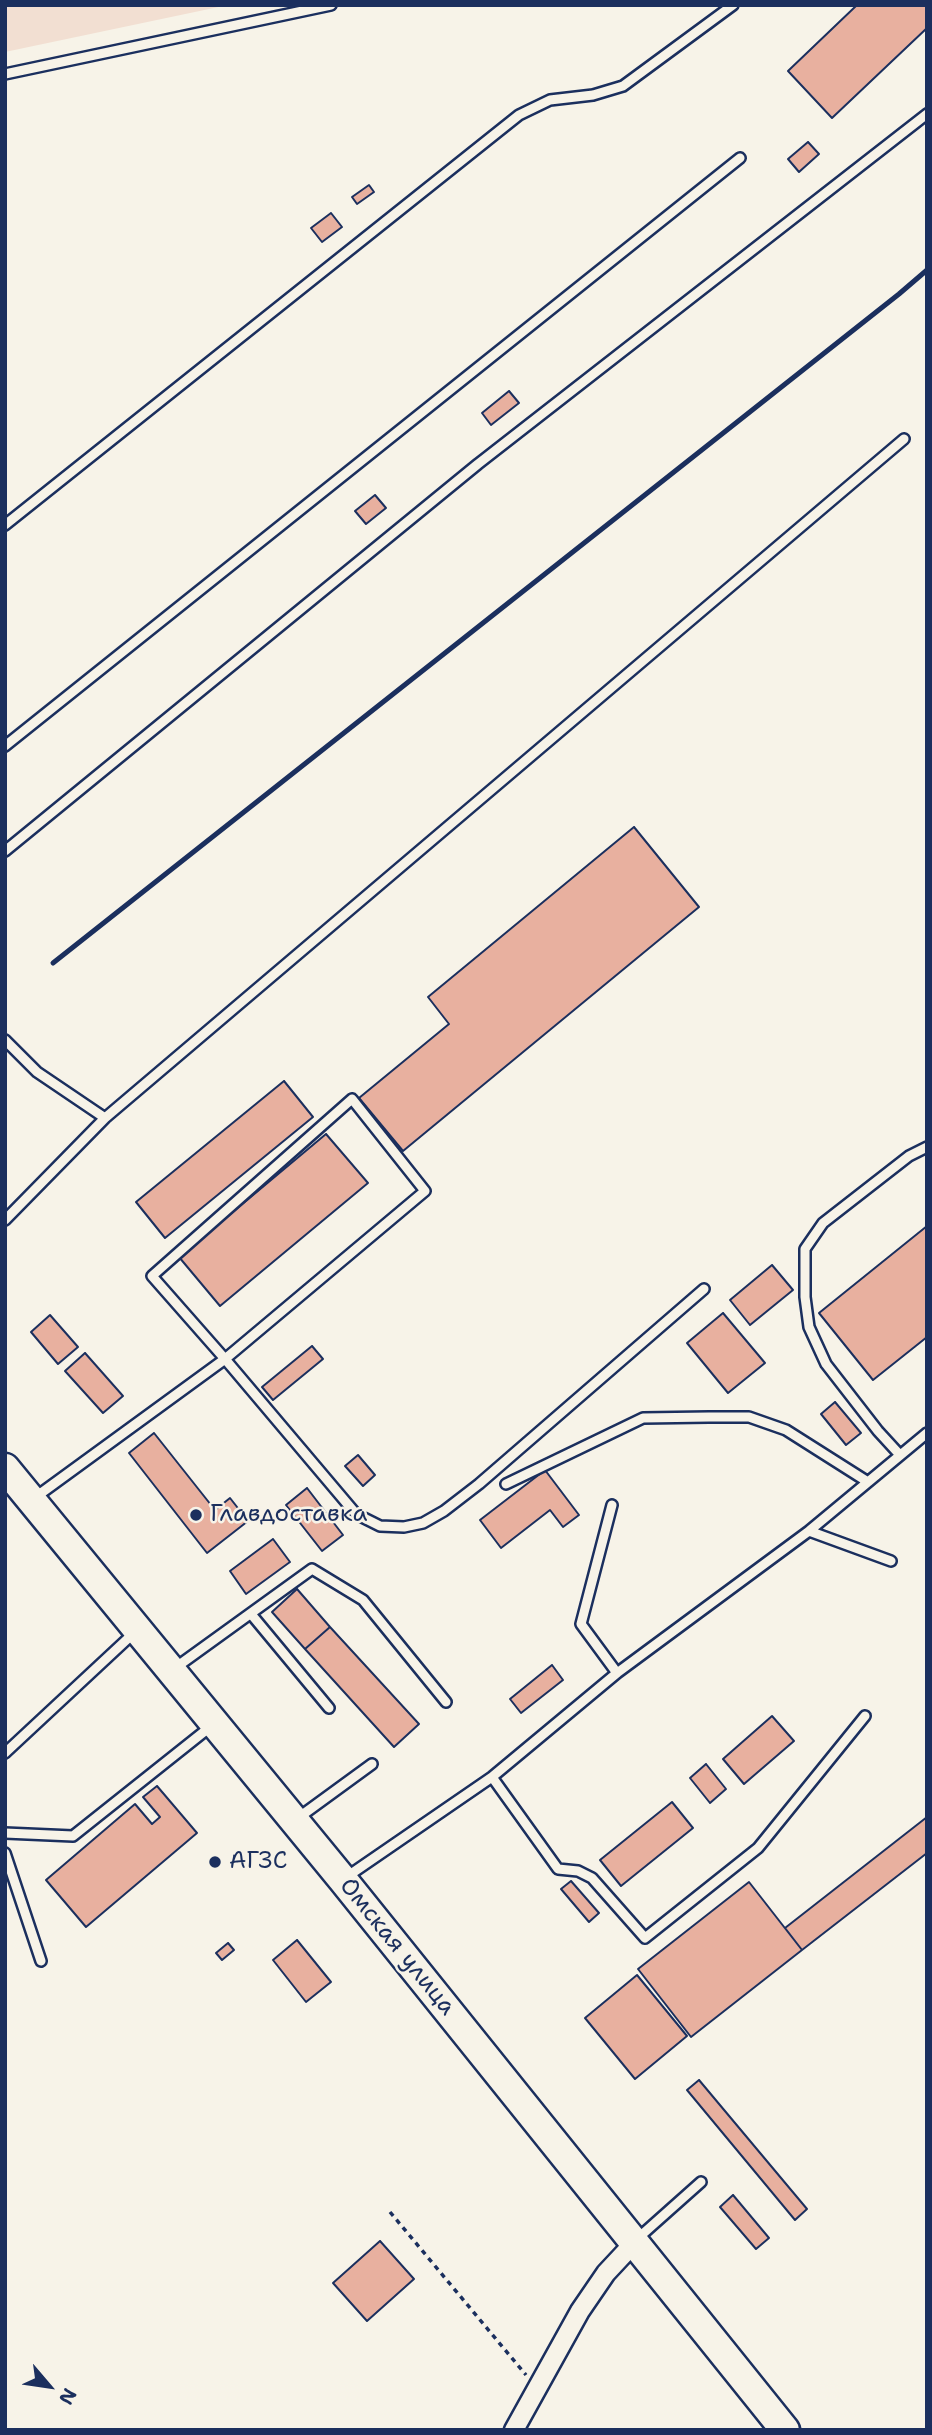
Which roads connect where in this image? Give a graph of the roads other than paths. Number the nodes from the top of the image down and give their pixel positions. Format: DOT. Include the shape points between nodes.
graph roads {
  1 [pos="331,5"];
  2 [pos="733,5"];
  3 [pos="5,74"];
  4 [pos="927,114"];
  5 [pos="740,158"];
  6 [pos="904,439"];
  7 [pos="5,525"];
  8 [pos="5,746"];
  9 [pos="5,851"];
  10 [pos="5,1040"];
  11 [pos="105,1118"];
  12 [pos="927,1147"];
  13 [pos="5,1220"];
  14 [pos="705,1289"];
  15 [pos="225,1359"];
  16 [pos="927,1433"];
  17 [pos="900,1455"];
  18 [pos="5,1468"];
  19 [pos="868,1482"];
  20 [pos="506,1484"];
  21 [pos="32,1500"];
  22 [pos="612,1505"];
  23 [pos="809,1531"];
  24 [pos="891,1561"];
  25 [pos="250,1614"];
  26 [pos="137,1629"];
  27 [pos="171,1671"];
  28 [pos="617,1673"];
  29 [pos="446,1702"];
  30 [pos="329,1708"];
  31 [pos="865,1716"];
  32 [pos="214,1724"];
  33 [pos="5,1753"];
  34 [pos="372,1765"];
  35 [pos="492,1777"];
  36 [pos="294,1821"];
  37 [pos="5,1833"];
  38 [pos="5,1853"];
  39 [pos="343,1880"];
  40 [pos="41,1961"];
  41 [pos="701,2182"];
  42 [pos="634,2243"];
  43 [pos="514,2430"];
  44 [pos="785,2430"];
  1 -- 3 [label="lane"];
  2 -- 7 [label="lane" via="623,86 550,100 519,114"];
  4 -- 9 [label="lane" via="478,464"];
  5 -- 8 [label="lane"];
  6 -- 11 [label="lane"];
  10 -- 11 [label="lane" via="37,1072"];
  11 -- 13 [label="lane"];
  12 -- 17 [label="lane" via="823,1223 805,1249 809,1327 826,1364"];
  14 -- 15 [label="lane" via="462,1497 423,1523 404,1527 380,1526 356,1514"];
  15 -- 15 [label="lane" via="425,1191 352,1099 152,1276"];
  15 -- 21 [label="lane"];
  16 -- 17 [label="lane"];
  17 -- 19 [label="lane"];
  18 -- 21 [label="main road, Омская улица"];
  19 -- 20 [label="lane" via="786,1430 750,1417 709,1417 643,1418"];
  19 -- 23 [label="lane"];
  21 -- 26 [label="main road, Омская улица"];
  22 -- 28 [label="lane" via="581,1624"];
  23 -- 24 [label="lane"];
  23 -- 28 [label="lane"];
  25 -- 27 [label="lane"];
  25 -- 29 [label="lane" via="312,1569 363,1600"];
  25 -- 30 [label="lane"];
  26 -- 27 [label="main road, Омская улица"];
  26 -- 33 [label="lane"];
  27 -- 32 [label="main road, Омская улица"];
  28 -- 35 [label="lane"];
  31 -- 35 [label="lane" via="758,1848 645,1938 592,1878 558,1869"];
  32 -- 36 [label="main road, Омская улица"];
  32 -- 37 [label="lane" via="73,1836"];
  34 -- 36 [label="lane"];
  35 -- 39 [label="lane"];
  36 -- 39 [label="main road, Омская улица"];
  38 -- 40 [label="lane"];
  39 -- 42 [label="main road, Омская улица"];
  41 -- 42 [label="lane"];
  42 -- 43 [label="street" via="580,2311"];
  42 -- 44 [label="main road, Омская улица"];
}
